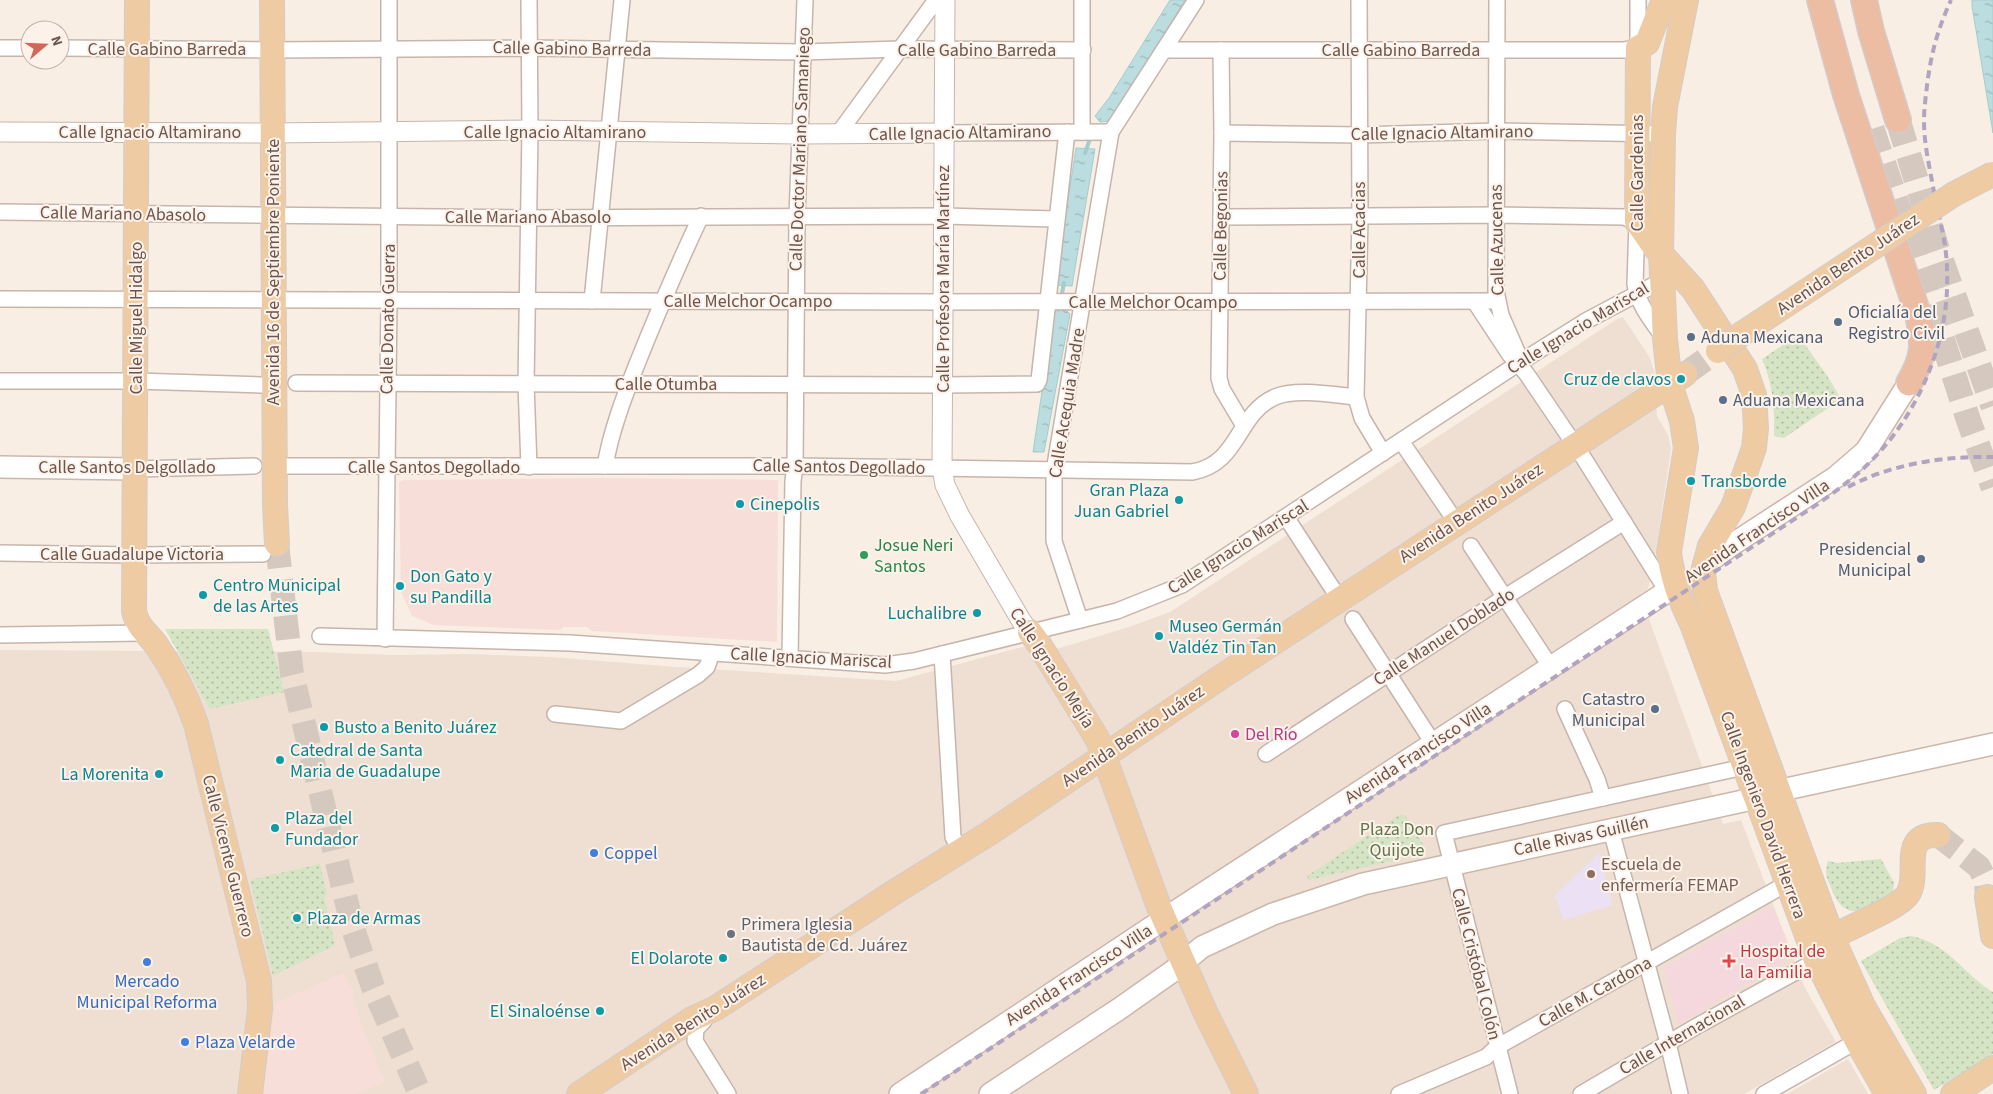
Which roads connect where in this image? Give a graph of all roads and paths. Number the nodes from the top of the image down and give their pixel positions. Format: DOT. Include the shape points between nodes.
graph roads {
  1 [pos="137,0"];
  2 [pos="272,0"];
  3 [pos="389,0"];
  4 [pos="529,0"];
  5 [pos="622,0"];
  6 [pos="805,0"];
  7 [pos="936,0"];
  8 [pos="945,0"];
  9 [pos="1082,0"];
  10 [pos="1196,0"];
  11 [pos="1360,0"];
  12 [pos="1497,0"];
  13 [pos="1638,0"];
  14 [pos="1664,0"];
  15 [pos="1686,0"];
  16 [pos="1820,0"];
  17 [pos="1836,0"];
  18 [pos="1864,0"];
  19 [pos="0,48"];
  20 [pos="20,48"];
  21 [pos="70,48"];
  22 [pos="137,48"];
  23 [pos="388,48"];
  24 [pos="529,48"];
  25 [pos="1638,48"];
  26 [pos="618,49"];
  27 [pos="900,49"];
  28 [pos="945,49"];
  29 [pos="1498,49"];
  30 [pos="272,50"];
  31 [pos="1083,50"];
  32 [pos="1164,50"];
  33 [pos="1221,50"];
  34 [pos="1359,50"];
  35 [pos="803,52"];
  36 [pos="1898,120"];
  37 [pos="1872,129"];
  38 [pos="530,130"];
  39 [pos="1496,131"];
  40 [pos="0,132"];
  41 [pos="389,132"];
  42 [pos="610,132"];
  43 [pos="1066,132"];
  44 [pos="1085,132"];
  45 [pos="1107,132"];
  46 [pos="136,133"];
  47 [pos="272,133"];
  48 [pos="944,133"];
  49 [pos="1222,133"];
  50 [pos="798,134"];
  51 [pos="838,134"];
  52 [pos="1636,134"];
  53 [pos="1662,134"];
  54 [pos="1360,135"];
  55 [pos="1993,174"];
  56 [pos="0,212"];
  57 [pos="137,214"];
  58 [pos="274,215"];
  59 [pos="390,216"];
  60 [pos="601,216"];
  61 [pos="701,216"];
  62 [pos="944,216"];
  63 [pos="1497,216"];
  64 [pos="797,217"];
  65 [pos="1221,217"];
  66 [pos="1360,217"];
  67 [pos="529,218"];
  68 [pos="1056,219"];
  69 [pos="1637,222"];
  70 [pos="1661,254"];
  71 [pos="1672,276"];
  72 [pos="1637,293"];
  73 [pos="0,299"];
  74 [pos="389,299"];
  75 [pos="136,300"];
  76 [pos="273,300"];
  77 [pos="662,300"];
  78 [pos="527,301"];
  79 [pos="592,301"];
  80 [pos="795,301"];
  81 [pos="1359,301"];
  82 [pos="1497,301"];
  83 [pos="943,302"];
  84 [pos="1050,302"];
  85 [pos="1078,302"];
  86 [pos="1220,302"];
  87 [pos="1475,302"];
  88 [pos="1665,339"];
  89 [pos="1712,355"];
  90 [pos="1519,363"];
  91 [pos="1677,379"];
  92 [pos="0,381"];
  93 [pos="136,381"];
  94 [pos="296,383"];
  95 [pos="387,383"];
  96 [pos="630,383"];
  97 [pos="1909,383"];
  98 [pos="526,384"];
  99 [pos="795,384"];
  100 [pos="1037,384"];
  101 [pos="261,385"];
  102 [pos="942,385"];
  103 [pos="1356,397"];
  104 [pos="1244,426"];
  105 [pos="1401,441"];
  106 [pos="1575,445"];
  107 [pos="1383,453"];
  108 [pos="254,466"];
  109 [pos="288,466"];
  110 [pos="605,466"];
  111 [pos="795,466"];
  112 [pos="0,467"];
  113 [pos="388,467"];
  114 [pos="529,467"];
  115 [pos="942,468"];
  116 [pos="135,469"];
  117 [pos="1054,471"];
  118 [pos="1286,517"];
  119 [pos="1456,522"];
  120 [pos="1624,522"];
  121 [pos="1471,546"];
  122 [pos="270,549"];
  123 [pos="0,552"];
  124 [pos="134,555"];
  125 [pos="1704,565"];
  126 [pos="1676,594"];
  127 [pos="1505,597"];
  128 [pos="1340,600"];
  129 [pos="1080,620"];
  130 [pos="1353,620"];
  131 [pos="1030,632"];
  132 [pos="144,633"];
  133 [pos="0,634"];
  134 [pos="320,636"];
  135 [pos="385,639"];
  136 [pos="712,653"];
  137 [pos="942,654"];
  138 [pos="790,657"];
  139 [pos="1550,666"];
  140 [pos="1388,674"];
  141 [pos="1564,709"];
  142 [pos="555,714"];
  143 [pos="1433,743"];
  144 [pos="1993,744"];
  145 [pos="1266,754"];
  146 [pos="1105,756"];
  147 [pos="1756,764"];
  148 [pos="1766,794"];
  149 [pos="1603,798"];
  150 [pos="1611,830"];
  151 [pos="1444,833"];
  152 [pos="1938,835"];
  153 [pos="960,850"];
  154 [pos="1452,864"];
  155 [pos="1789,884"];
  156 [pos="1986,897"];
  157 [pos="1164,919"];
  158 [pos="1993,936"];
  159 [pos="1835,945"];
  160 [pos="1815,957"];
  161 [pos="1646,963"];
  162 [pos="1183,964"];
  163 [pos="708,1012"];
  164 [pos="1857,1041"];
  165 [pos="1668,1043"];
  166 [pos="1497,1047"];
  167 [pos="1993,1068"];
  168 [pos="1993,1083"];
  169 [pos="250,1094"];
  170 [pos="579,1094"];
  171 [pos="728,1094"];
  172 [pos="900,1094"];
  173 [pos="990,1094"];
  174 [pos="1246,1094"];
  175 [pos="1399,1094"];
  176 [pos="1510,1094"];
  177 [pos="1581,1094"];
  178 [pos="1680,1094"];
  179 [pos="1764,1094"];
  180 [pos="1887,1094"];
  181 [pos="1914,1094"];
  182 [pos="1953,1094"];
  183 [pos="1976,1094"];
  1 -- 22 [label="main road, Calle Miguel Hidalgo"];
  2 -- 30 [label="main road, Avenida 16 de Septiembre Poniente"];
  3 -- 23 [label="street, Calle Donato Guerra"];
  4 -- 24 [label="street"];
  5 -- 26 [label="street"];
  6 -- 35 [label="street, Calle Doctor Mariano Samaniego"];
  7 -- 27 [label="street"];
  8 -- 28 [label="street, Calle Profesora María Martínez"];
  9 -- 31 [label="street"];
  10 -- 32 [label="street, Calle Acequia Madre"];
  11 -- 34 [label="street, Calle Acacias"];
  12 -- 29 [label="street, Calle Azucenas"];
  13 -- 25 [label="street, Calle Gardenias"];
  14 -- 25 [label="main road" via="1648,42"];
  15 -- 53 [label="main road, Calle Gardenias"];
  16 -- 97 [label="highway" via="1846,95 1918,314 1922,333 1921,359"];
  17 -- 37 [label="highway"];
  18 -- 36 [label="highway"];
  19 -- 20 [label="street"];
  21 -- 22 [label="street, Calle Gabino Barreda"];
  22 -- 30 [label="street, Calle Gabino Barreda"];
  22 -- 46 [label="main road, Calle Miguel Hidalgo"];
  23 -- 24 [label="street, Calle Gabino Barreda"];
  23 -- 30 [label="street, Calle Gabino Barreda"];
  23 -- 41 [label="street, Calle Donato Guerra"];
  24 -- 26 [label="street, Calle Gabino Barreda"];
  24 -- 38 [label="street"];
  25 -- 29 [label="street, Calle Gabino Barreda"];
  25 -- 52 [label="main road, Calle Gardenias"];
  26 -- 35 [label="street, Calle Gabino Barreda"];
  26 -- 42 [label="street"];
  27 -- 28 [label="street, Calle Gabino Barreda"];
  27 -- 35 [label="street, Calle Gabino Barreda"];
  27 -- 51 [label="street"];
  28 -- 31 [label="street, Calle Gabino Barreda"];
  28 -- 48 [label="street, Calle Profesora María Martínez"];
  29 -- 34 [label="street, Calle Gabino Barreda"];
  29 -- 39 [label="street, Calle Azucenas"];
  30 -- 47 [label="main road, Avenida 16 de Septiembre Poniente"];
  31 -- 44 [label="street"];
  32 -- 33 [label="street, Calle Gabino Barreda"];
  32 -- 45 [label="street, Calle Acequia Madre"];
  33 -- 34 [label="street, Calle Gabino Barreda"];
  33 -- 49 [label="street, Calle Begonias"];
  34 -- 54 [label="street, Calle Acacias"];
  35 -- 50 [label="street, Calle Doctor Mariano Samaniego"];
  38 -- 41 [label="street, Calle Ignacio Altamirano"];
  38 -- 42 [label="street, Calle Ignacio Altamirano"];
  38 -- 67 [label="street"];
  39 -- 52 [label="street, Calle Ignacio Altamirano"];
  39 -- 54 [label="street, Calle Ignacio Altamirano"];
  39 -- 63 [label="street, Calle Azucenas"];
  40 -- 46 [label="street, Calle Ignacio Altamirano"];
  41 -- 47 [label="street, Calle Ignacio Altamirano"];
  41 -- 59 [label="street, Calle Donato Guerra"];
  42 -- 50 [label="street, Calle Ignacio Altamirano"];
  42 -- 60 [label="street"];
  43 -- 44 [label="street, Calle Ignacio Altamirano"];
  43 -- 48 [label="street, Calle Ignacio Altamirano"];
  43 -- 68 [label="street, Calle Acequia Madre"];
  44 -- 45 [label="street, Calle Ignacio Altamirano"];
  45 -- 85 [label="street, Calle Acequia Madre" via="1090,249"];
  46 -- 47 [label="street, Calle Ignacio Altamirano"];
  46 -- 57 [label="main road, Calle Miguel Hidalgo"];
  47 -- 58 [label="main road, Avenida 16 de Septiembre Poniente"];
  48 -- 51 [label="street, Calle Ignacio Altamirano"];
  48 -- 62 [label="street, Calle Profesora María Martínez"];
  49 -- 54 [label="street, Calle Ignacio Altamirano"];
  49 -- 65 [label="street, Calle Begonias"];
  50 -- 51 [label="street, Calle Ignacio Altamirano"];
  50 -- 64 [label="street, Calle Doctor Mariano Samaniego"];
  52 -- 53 [label="street, Calle Ignacio Altamirano"];
  52 -- 69 [label="main road, Calle Gardenias"];
  53 -- 70 [label="main road, Calle Gardenias"];
  54 -- 66 [label="street, Calle Acacias"];
  55 -- 89 [label="main road, Avenida Benito Juárez, bridge" via="1954,194"];
  56 -- 57 [label="street, Calle Mariano Abasolo"];
  57 -- 58 [label="street, Calle Mariano Abasolo"];
  57 -- 75 [label="main road, Calle Miguel Hidalgo"];
  58 -- 59 [label="street, Calle Mariano Abasolo"];
  58 -- 76 [label="main road, Avenida 16 de Septiembre Poniente"];
  59 -- 67 [label="street, Calle Mariano Abasolo"];
  59 -- 74 [label="street, Calle Donato Guerra"];
  60 -- 61 [label="street, Calle Mariano Abasolo"];
  60 -- 67 [label="street, Calle Mariano Abasolo"];
  60 -- 79 [label="street"];
  61 -- 64 [label="street, Calle Mariano Abasolo"];
  61 -- 77 [label="street"];
  62 -- 64 [label="street, Calle Mariano Abasolo"];
  62 -- 68 [label="street, Calle Mariano Abasolo"];
  62 -- 83 [label="street, Calle Profesora María Martínez"];
  63 -- 66 [label="street"];
  63 -- 69 [label="street" via="1624,217"];
  63 -- 82 [label="street, Calle Azucenas"];
  64 -- 80 [label="street, Calle Doctor Mariano Samaniego"];
  65 -- 66 [label="street"];
  65 -- 86 [label="street, Calle Begonias"];
  66 -- 81 [label="street, Calle Acacias"];
  67 -- 78 [label="street"];
  68 -- 84 [label="street, Calle Acequia Madre"];
  69 -- 70 [label="main road"];
  69 -- 72 [label="street, Calle Gardenias"];
  70 -- 71 [label="main road"];
  71 -- 72 [label="street, Calle Ignacio Mariscal"];
  71 -- 88 [label="main road, Calle Gardenias"];
  71 -- 125 [label="main road" via="1693,289 1745,369 1756,410 1751,458 1733,507 1710,546"];
  72 -- 88 [label="street, Calle Gardenias"];
  72 -- 90 [label="street, Calle Ignacio Mariscal"];
  73 -- 75 [label="street, Calle Melchor Ocampo"];
  74 -- 76 [label="street, Calle Melchor Ocampo"];
  74 -- 78 [label="street, Calle Melchor Ocampo"];
  74 -- 95 [label="street, Calle Donato Guerra"];
  75 -- 76 [label="street, Calle Melchor Ocampo"];
  75 -- 93 [label="main road, Calle Miguel Hidalgo"];
  76 -- 122 [label="main road, Avenida 16 de Septiembre Poniente" via="275,505"];
  77 -- 79 [label="street, Calle Melchor Ocampo"];
  77 -- 80 [label="street, Calle Melchor Ocampo"];
  77 -- 96 [label="street"];
  78 -- 79 [label="street, Calle Melchor Ocampo"];
  78 -- 98 [label="street"];
  80 -- 83 [label="street, Calle Melchor Ocampo"];
  80 -- 99 [label="street, Calle Doctor Mariano Samaniego"];
  81 -- 86 [label="street, Calle Melchor Ocampo"];
  81 -- 87 [label="street, Calle Melchor Ocampo"];
  81 -- 103 [label="street, Calle Acacias"];
  82 -- 87 [label="street, Calle Melchor Ocampo"];
  82 -- 90 [label="street, Calle Azucenas"];
  83 -- 84 [label="street, Calle Melchor Ocampo"];
  83 -- 102 [label="street, Calle Profesora María Martínez"];
  84 -- 85 [label="street, Calle Melchor Ocampo"];
  84 -- 100 [label="street, Calle Acequia Madre"];
  85 -- 86 [label="street, Calle Melchor Ocampo"];
  85 -- 117 [label="street, Calle Acequia Madre"];
  86 -- 104 [label="street, Calle Begonias" via="1219,378"];
  87 -- 90 [label="street" via="1510,355"];
  88 -- 91 [label="main road, Calle Gardenias"];
  90 -- 105 [label="street, Calle Ignacio Mariscal"];
  90 -- 106 [label="street, Calle Azucenas"];
  91 -- 106 [label="main road, Avenida Benito Juárez"];
  91 -- 126 [label="main road, Calle Gardenias" via="1686,448 1669,552"];
  92 -- 93 [label="street"];
  93 -- 101 [label="street"];
  93 -- 116 [label="main road, Calle Miguel Hidalgo"];
  94 -- 95 [label="street, Calle Otumba"];
  95 -- 98 [label="street, Calle Otumba"];
  95 -- 113 [label="street, Calle Donato Guerra"];
  96 -- 98 [label="street, Calle Otumba"];
  96 -- 99 [label="street, Calle Otumba"];
  96 -- 110 [label="street"];
  97 -- 125 [label="main road, Avenida Francisco Villa" via="1871,445 1851,466"];
  98 -- 114 [label="street"];
  99 -- 102 [label="street, Calle Otumba"];
  99 -- 111 [label="street, Calle Doctor Mariano Samaniego"];
  100 -- 102 [label="street, Calle Otumba"];
  102 -- 115 [label="street, Calle Profesora María Martínez"];
  103 -- 104 [label="street, Calle Santos Degollado" via="1295,393 1276,396 1259,408"];
  103 -- 107 [label="street, Calle Acacias" via="1362,418"];
  104 -- 117 [label="street, Calle Santos Degollado" via="1228,452 1202,471"];
  105 -- 107 [label="street, Calle Ignacio Mariscal"];
  105 -- 119 [label="street"];
  106 -- 119 [label="main road, Avenida Benito Juárez"];
  106 -- 120 [label="street, Calle Azucenas"];
  107 -- 118 [label="street, Calle Ignacio Mariscal"];
  108 -- 116 [label="street, Calle Santos Delgollado"];
  109 -- 113 [label="street, Calle Santos Degollado"];
  110 -- 111 [label="street, Calle Santos Degollado"];
  110 -- 114 [label="street, Calle Santos Degollado"];
  111 -- 115 [label="street, Calle Santos Degollado"];
  111 -- 138 [label="street, Calle Doctor Mariano Samaniego"];
  112 -- 116 [label="main road, Calle Santos Delgollado"];
  113 -- 114 [label="street, Calle Santos Degollado"];
  113 -- 135 [label="street, Calle Donato Guerra"];
  115 -- 117 [label="street, Calle Santos Degollado"];
  115 -- 131 [label="street, Calle Ignacio Mejía" via="951,500"];
  116 -- 124 [label="main road, Calle Miguel Hidalgo"];
  117 -- 129 [label="street, Calle Acequia Madre" via="1054,541"];
  118 -- 128 [label="street"];
  118 -- 129 [label="street, Calle Ignacio Mariscal" via="1182,585 1117,611"];
  119 -- 128 [label="main road, Avenida Benito Juárez"];
  120 -- 126 [label="street, Calle Azucenas"];
  120 -- 127 [label="street, Calle Manuel Doblado"];
  121 -- 127 [label="street"];
  122 -- 124 [label="street, Calle Guadalupe Victoria"];
  123 -- 124 [label="street, Calle Guadalupe Victoria"];
  124 -- 132 [label="main road, Calle Miguel Hidalgo" via="134,611"];
  125 -- 126 [label="main road, Avenida Francisco Villa"];
  125 -- 147 [label="main road, Calle Ingeniero David Herrera" via="1705,591"];
  126 -- 139 [label="main road, Avenida Francisco Villa"];
  126 -- 147 [label="main road, Calle Ingeniero David Herrera"];
  127 -- 139 [label="street"];
  127 -- 140 [label="street, Calle Manuel Doblado"];
  128 -- 146 [label="main road, Avenida Benito Juárez"];
  129 -- 131 [label="street, Calle Ignacio Mariscal"];
  130 -- 140 [label="street"];
  131 -- 137 [label="street, Calle Ignacio Mariscal"];
  131 -- 146 [label="main road, Calle Ignacio Mejía"];
  132 -- 133 [label="street"];
  132 -- 169 [label="main road, Calle Vicente Guerrero" via="157,647 196,724 259,981 260,1009"];
  134 -- 135 [label="street, Calle Ignacio Mariscal"];
  135 -- 136 [label="street, Calle Ignacio Mariscal" via="570,643"];
  136 -- 138 [label="street, Calle Ignacio Mariscal"];
  136 -- 142 [label="street" via="707,667 698,675 621,721"];
  137 -- 138 [label="street, Calle Ignacio Mariscal" via="914,662 885,665"];
  137 -- 153 [label="street" via="954,837"];
  139 -- 143 [label="main road, Avenida Francisco Villa"];
  140 -- 143 [label="street"];
  140 -- 145 [label="street, Calle Manuel Doblado"];
  141 -- 149 [label="street" via="1598,779"];
  143 -- 157 [label="main road, Avenida Francisco Villa"];
  144 -- 148 [label="main road, Calle Rivas Guillén"];
  146 -- 153 [label="main road, Avenida Benito Juárez"];
  146 -- 157 [label="main road, Calle Ignacio Mejía"];
  147 -- 148 [label="main road, Calle Ingeniero David Herrera"];
  147 -- 149 [label="street, Calle Rivas Guillén"];
  148 -- 150 [label="main road, Calle Rivas Guillén"];
  148 -- 155 [label="main road, Calle Ingeniero David Herrera"];
  148 -- 159 [label="main road, Calle Ingeniero David Herrera"];
  149 -- 151 [label="street, Calle Rivas Guillén"];
  150 -- 154 [label="main road, Calle Rivas Guillén"];
  150 -- 161 [label="street"];
  151 -- 154 [label="street, Calle Cristóbal Colón"];
  152 -- 159 [label="main road" via="1928,834 1914,847 1914,877 1908,895 1843,932"];
  153 -- 163 [label="main road, Avenida Benito Juárez"];
  154 -- 162 [label="main road, Calle Rivas Guillén" via="1363,884 1273,914 1202,947"];
  154 -- 166 [label="street, Calle Cristóbal Colón"];
  155 -- 160 [label="main road, Calle Ingeniero David Herrera"];
  155 -- 161 [label="street, Calle M. Cardona"];
  156 -- 158 [label="main road"];
  157 -- 162 [label="main road, Calle Ignacio Mejía"];
  157 -- 172 [label="main road, Avenida Francisco Villa"];
  159 -- 160 [label="main road"];
  159 -- 181 [label="main road, Calle Ingeniero David Herrera" via="1863,1006"];
  160 -- 164 [label="main road, Calle Ingeniero David Herrera"];
  160 -- 165 [label="street, Calle Internacional"];
  161 -- 165 [label="street"];
  161 -- 166 [label="street, Calle M. Cardona"];
  162 -- 173 [label="main road"];
  162 -- 174 [label="main road, Calle Ignacio Mejía"];
  163 -- 170 [label="main road, Avenida Benito Juárez" via="692,1019"];
  163 -- 171 [label="street" via="696,1029 695,1041"];
  164 -- 179 [label="street"];
  164 -- 180 [label="main road, Calle Ingeniero David Herrera"];
  165 -- 177 [label="street, Calle Internacional"];
  165 -- 178 [label="street"];
  166 -- 175 [label="street, Calle M. Cardona" via="1486,1057"];
  166 -- 176 [label="street, Calle Cristóbal Colón"];
  167 -- 182 [label="main road"];
  168 -- 183 [label="main road"];
}
